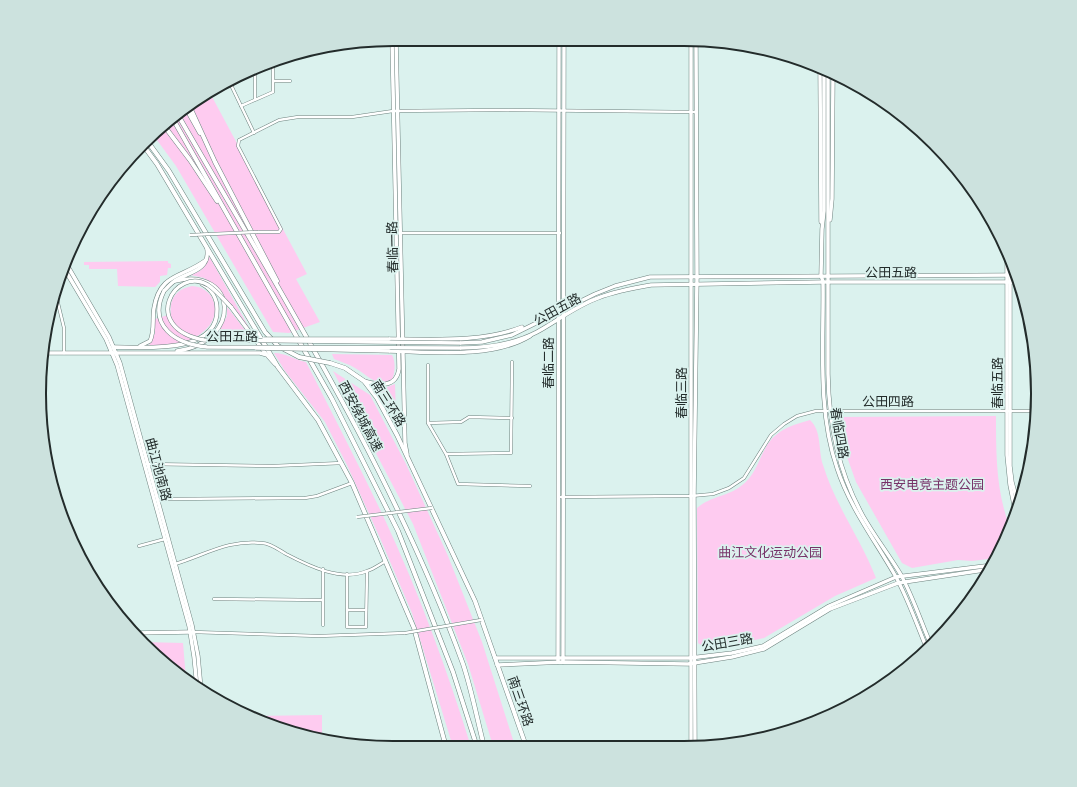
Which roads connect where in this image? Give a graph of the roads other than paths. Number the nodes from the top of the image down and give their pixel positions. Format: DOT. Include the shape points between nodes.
graph roads {
  1 [pos="392,46"];
  2 [pos="396,46"];
  3 [pos="559,46"];
  4 [pos="564,46"];
  5 [pos="691,46"];
  6 [pos="696,47"];
  7 [pos="273,67"];
  8 [pos="255,74"];
  9 [pos="820,74"];
  10 [pos="824,76"];
  11 [pos="828,78"];
  12 [pos="833,80"];
  13 [pos="273,81"];
  14 [pos="290,82"];
  15 [pos="232,87"];
  16 [pos="255,99"];
  17 [pos="241,106"];
  18 [pos="558,110"];
  19 [pos="563,110"];
  20 [pos="192,111"];
  21 [pos="396,111"];
  22 [pos="189,113"];
  23 [pos="694,113"];
  24 [pos="180,119"];
  25 [pos="175,123"];
  26 [pos="167,130"];
  27 [pos="254,133"];
  28 [pos="151,145"];
  29 [pos="146,150"];
  30 [pos="215,162"];
  31 [pos="826,199"];
  32 [pos="822,229"];
  33 [pos="829,229"];
  34 [pos="236,230"];
  35 [pos="396,233"];
  36 [pos="402,233"];
  37 [pos="560,233"];
  38 [pos="190,235"];
  39 [pos="206,246"];
  40 [pos="206,260"];
  41 [pos="1008,268"];
  42 [pos="69,269"];
  43 [pos="1009,270"];
  44 [pos="67,274"];
  45 [pos="821,275"];
  46 [pos="829,275"];
  47 [pos="1008,275"];
  48 [pos="692,277"];
  49 [pos="697,277"];
  50 [pos="175,281"];
  51 [pos="825,282"];
  52 [pos="1008,282"];
  53 [pos="1013,282"];
  54 [pos="199,283"];
  55 [pos="692,284"];
  56 [pos="697,284"];
  57 [pos="286,301"];
  58 [pos="58,305"];
  59 [pos="562,309"];
  60 [pos="558,312"];
  61 [pos="560,318"];
  62 [pos="532,324"];
  63 [pos="536,333"];
  64 [pos="398,339"];
  65 [pos="404,339"];
  66 [pos="250,340"];
  67 [pos="114,347"];
  68 [pos="133,347"];
  69 [pos="241,347"];
  70 [pos="398,351"];
  71 [pos="404,351"];
  72 [pos="166,352"];
  73 [pos="49,353"];
  74 [pos="64,353"];
  75 [pos="114,353"];
  76 [pos="267,355"];
  77 [pos="512,362"];
  78 [pos="428,365"];
  79 [pos="278,367"];
  80 [pos="364,381"];
  81 [pos="827,411"];
  82 [pos="1008,411"];
  83 [pos="1030,411"];
  84 [pos="512,418"];
  85 [pos="428,423"];
  86 [pos="446,454"];
  87 [pos="407,455"];
  88 [pos="342,463"];
  89 [pos="146,464"];
  90 [pos="352,483"];
  91 [pos="530,486"];
  92 [pos="1016,495"];
  93 [pos="692,496"];
  94 [pos="559,497"];
  95 [pos="564,497"];
  96 [pos="158,500"];
  97 [pos="1014,502"];
  98 [pos="432,508"];
  99 [pos="357,517"];
  100 [pos="165,539"];
  101 [pos="139,546"];
  102 [pos="386,561"];
  103 [pos="174,565"];
  104 [pos="985,566"];
  105 [pos="323,569"];
  106 [pos="982,570"];
  107 [pos="366,572"];
  108 [pos="347,574"];
  109 [pos="901,576"];
  110 [pos="896,578"];
  111 [pos="904,582"];
  112 [pos="898,583"];
  113 [pos="214,599"];
  114 [pos="322,600"];
  115 [pos="347,610"];
  116 [pos="366,610"];
  117 [pos="482,620"];
  118 [pos="323,625"];
  119 [pos="191,632"];
  120 [pos="142,633"];
  121 [pos="929,639"];
  122 [pos="925,643"];
  123 [pos="495,658"];
  124 [pos="692,658"];
  125 [pos="560,660"];
  126 [pos="692,663"];
  127 [pos="497,664"];
  128 [pos="196,679"];
  129 [pos="200,682"];
  130 [pos="444,741"];
  131 [pos="475,741"];
  132 [pos="483,741"];
  133 [pos="524,741"];
  134 [pos="691,741"];
  135 [pos="695,741"];
  1 -- 21 [label="street, 春临一路"];
  2 -- 21 [label="street, 春临一路"];
  3 -- 18 [label="street, 春临二路"];
  4 -- 19 [label="street, 春临二路"];
  5 -- 23 [label="street, 春临三路"];
  6 -- 23 [label="street, 春临三路"];
  7 -- 13 [label="street"];
  8 -- 16 [label="street"];
  9 -- 32 [label="street"];
  10 -- 31 [label="street"];
  11 -- 31 [label="street"];
  12 -- 33 [label="street" via="832,199"];
  13 -- 14 [label="street"];
  13 -- 16 [label="street" via="273,92"];
  15 -- 17 [label="street"];
  16 -- 17 [label="street"];
  17 -- 27 [label="street"];
  18 -- 19 [label="street"];
  18 -- 21 [label="street"];
  18 -- 37 [label="street, 春临二路"];
  19 -- 23 [label="street"];
  19 -- 37 [label="street, 春临二路"];
  20 -- 30 [label="highway"];
  21 -- 27 [label="street" via="352,117 298,117 279,120"];
  21 -- 35 [label="street, 春临一路"];
  21 -- 36 [label="street, 春临一路"];
  22 -- 30 [label="highway"];
  23 -- 48 [label="street, 春临三路"];
  23 -- 49 [label="street, 春临三路"];
  24 -- 57 [label="highway, 西安绕城高速"];
  25 -- 34 [label="highway, 西安绕城高速"];
  26 -- 34 [label="highway"];
  27 -- 38 [label="street, bridge" via="239,140 238,146 281,229 279,232"];
  28 -- 80 [label="highway, 南三环路, bridge" via="169,171 265,332 278,346 299,356 345,368"];
  29 -- 39 [label="highway"];
  30 -- 57 [label="highway"];
  31 -- 32 [label="street, 春临四路"];
  31 -- 33 [label="street, 春临四路"];
  32 -- 45 [label="street, 春临四路"];
  33 -- 46 [label="street, 春临四路"];
  34 -- 131 [label="highway, 西安绕城高速" via="332,399 398,531 453,672"];
  35 -- 36 [label="street"];
  35 -- 64 [label="street, 春临一路"];
  36 -- 37 [label="street"];
  36 -- 65 [label="street, 春临一路"];
  37 -- 59 [label="street, 春临二路"];
  37 -- 60 [label="street, 春临二路"];
  39 -- 40 [label="street"];
  39 -- 79 [label="highway"];
  40 -- 50 [label="street, 公田五路" via="200,269"];
  40 -- 68 [label="street" via="173,276 162,285 153,310 153,335 150,342"];
  41 -- 47 [label="street, 春临五路"];
  42 -- 67 [label="street"];
  43 -- 47 [label="street, 春临五路"];
  44 -- 75 [label="street, 曲江池南路"];
  45 -- 46 [label="street, 公田五路"];
  45 -- 49 [label="street, 公田五路"];
  45 -- 51 [label="street, 春临四路"];
  46 -- 47 [label="street, 公田五路"];
  46 -- 51 [label="street, 春临四路"];
  47 -- 52 [label="street, 春临五路"];
  48 -- 49 [label="street, 公田五路"];
  48 -- 55 [label="street, 春临三路"];
  48 -- 59 [label="street, 公田五路" via="650,277 615,286"];
  49 -- 56 [label="street, 春临三路"];
  50 -- 69 [label="street, 公田五路, bridge" via="164,291 160,299 159,316 170,334 183,342 198,346"];
  50 -- 72 [label="street" via="193,278 211,284 222,298 224,313 218,331 207,341 190,348"];
  51 -- 52 [label="street, 公田五路"];
  51 -- 56 [label="street, 公田五路"];
  51 -- 81 [label="street, 春临四路"];
  52 -- 53 [label="street, 公田五路"];
  52 -- 82 [label="street, 春临五路"];
  54 -- 66 [label="street, 公田五路, bridge" via="182,285 172,294 167,309 175,327 189,336 200,339"];
  54 -- 68 [label="street, bridge" via="209,289 215,297 217,309 211,327 197,340 185,344 168,347"];
  54 -- 76 [label="street, bridge" via="208,285 230,307"];
  55 -- 56 [label="street, 公田五路"];
  55 -- 61 [label="street, 公田五路" via="628,288 597,298"];
  55 -- 93 [label="street, 春临三路"];
  56 -- 93 [label="street, 春临三路"];
  57 -- 132 [label="highway, 西安绕城高速" via="360,431 407,528 463,666"];
  58 -- 74 [label="street" via="64,328"];
  59 -- 60 [label="street, 公田五路"];
  59 -- 61 [label="street, 春临二路"];
  60 -- 61 [label="street, 春临二路"];
  60 -- 62 [label="street, 公田五路"];
  61 -- 63 [label="street, 公田五路"];
  61 -- 94 [label="street, 春临二路"];
  61 -- 95 [label="street, 春临二路"];
  62 -- 65 [label="street" via="487,337"];
  62 -- 66 [label="street, 公田五路, bridge" via="500,339 460,343"];
  63 -- 69 [label="street, 公田五路, bridge" via="496,346 460,348"];
  63 -- 71 [label="street" via="521,342 496,349 468,352"];
  64 -- 65 [label="street"];
  64 -- 66 [label="street, bridge" via="285,337"];
  64 -- 70 [label="street, 春临一路"];
  65 -- 71 [label="street, 春临一路"];
  67 -- 68 [label="street"];
  67 -- 75 [label="street"];
  69 -- 70 [label="street, bridge" via="276,350"];
  70 -- 71 [label="street"];
  70 -- 80 [label="street, 春临一路" via="398,372 392,382 384,385"];
  71 -- 87 [label="street, 春临一路"];
  72 -- 75 [label="street"];
  72 -- 76 [label="street"];
  73 -- 74 [label="street"];
  74 -- 75 [label="street"];
  75 -- 89 [label="street, 曲江池南路"];
  76 -- 79 [label="street"];
  77 -- 84 [label="street"];
  78 -- 85 [label="street"];
  79 -- 88 [label="highway" via="318,420"];
  80 -- 87 [label="highway, 南三环路" via="377,398"];
  81 -- 82 [label="street, 公田四路"];
  81 -- 93 [label="street, 公田四路" via="797,416 775,431 744,478 729,488 713,494"];
  81 -- 109 [label="street, 春临四路" via="840,465 851,492 863,517"];
  81 -- 110 [label="street, 春临四路" via="830,442 846,494"];
  82 -- 83 [label="street, 公田四路"];
  82 -- 92 [label="street, 春临五路" via="1010,466"];
  82 -- 97 [label="street, 春临五路" via="1008,467"];
  84 -- 85 [label="street" via="469,417 461,422"];
  84 -- 86 [label="street" via="511,454"];
  85 -- 86 [label="street"];
  86 -- 91 [label="street" via="458,484"];
  87 -- 98 [label="highway, 南三环路"];
  88 -- 89 [label="street" via="274,466"];
  88 -- 90 [label="highway"];
  89 -- 96 [label="street, 曲江池南路"];
  89 -- 100 [label="street, 曲江池南路"];
  90 -- 96 [label="street" via="305,498"];
  90 -- 102 [label="highway"];
  93 -- 95 [label="street, 公田四路"];
  93 -- 124 [label="street, 春临三路"];
  94 -- 95 [label="street, 公田四路"];
  94 -- 125 [label="street, 春临二路"];
  95 -- 125 [label="street, 春临二路"];
  96 -- 103 [label="street, 曲江池南路"];
  98 -- 99 [label="street, bridge"];
  98 -- 117 [label="highway, 南三环路"];
  100 -- 101 [label="street"];
  100 -- 103 [label="street, 曲江池南路"];
  102 -- 107 [label="street"];
  102 -- 130 [label="highway" via="414,628"];
  103 -- 105 [label="street" via="223,546 242,542 264,543"];
  103 -- 119 [label="street, 曲江池南路"];
  104 -- 109 [label="street, 公田三路"];
  105 -- 108 [label="street"];
  105 -- 114 [label="street"];
  106 -- 111 [label="street, 公田三路"];
  107 -- 108 [label="street"];
  107 -- 116 [label="street"];
  108 -- 115 [label="street"];
  109 -- 110 [label="street, 公田三路"];
  109 -- 111 [label="street, 春临四路"];
  110 -- 112 [label="street, 春临四路"];
  110 -- 124 [label="street, 公田三路" via="829,606 763,646"];
  111 -- 112 [label="street, 公田三路"];
  111 -- 121 [label="street, 春临四路"];
  112 -- 122 [label="street, 春临四路"];
  112 -- 126 [label="street, 公田三路" via="830,609 764,649"];
  113 -- 114 [label="street"];
  114 -- 118 [label="street"];
  115 -- 116 [label="street"];
  115 -- 116 [label="street" via="347,627 366,627"];
  117 -- 119 [label="street, bridge" via="404,632 319,636"];
  117 -- 123 [label="highway, 南三环路"];
  119 -- 120 [label="street"];
  119 -- 128 [label="street, 曲江池南路"];
  119 -- 129 [label="street, 曲江池南路"];
  123 -- 125 [label="street, 公田三路"];
  123 -- 127 [label="highway, 南三环路"];
  124 -- 125 [label="street, 公田三路"];
  124 -- 126 [label="street, 春临三路"];
  125 -- 126 [label="street, 公田三路"];
  125 -- 127 [label="street, 公田三路"];
  126 -- 134 [label="street, 春临三路"];
  126 -- 135 [label="street, 春临三路"];
  127 -- 133 [label="highway, 南三环路"];
}
